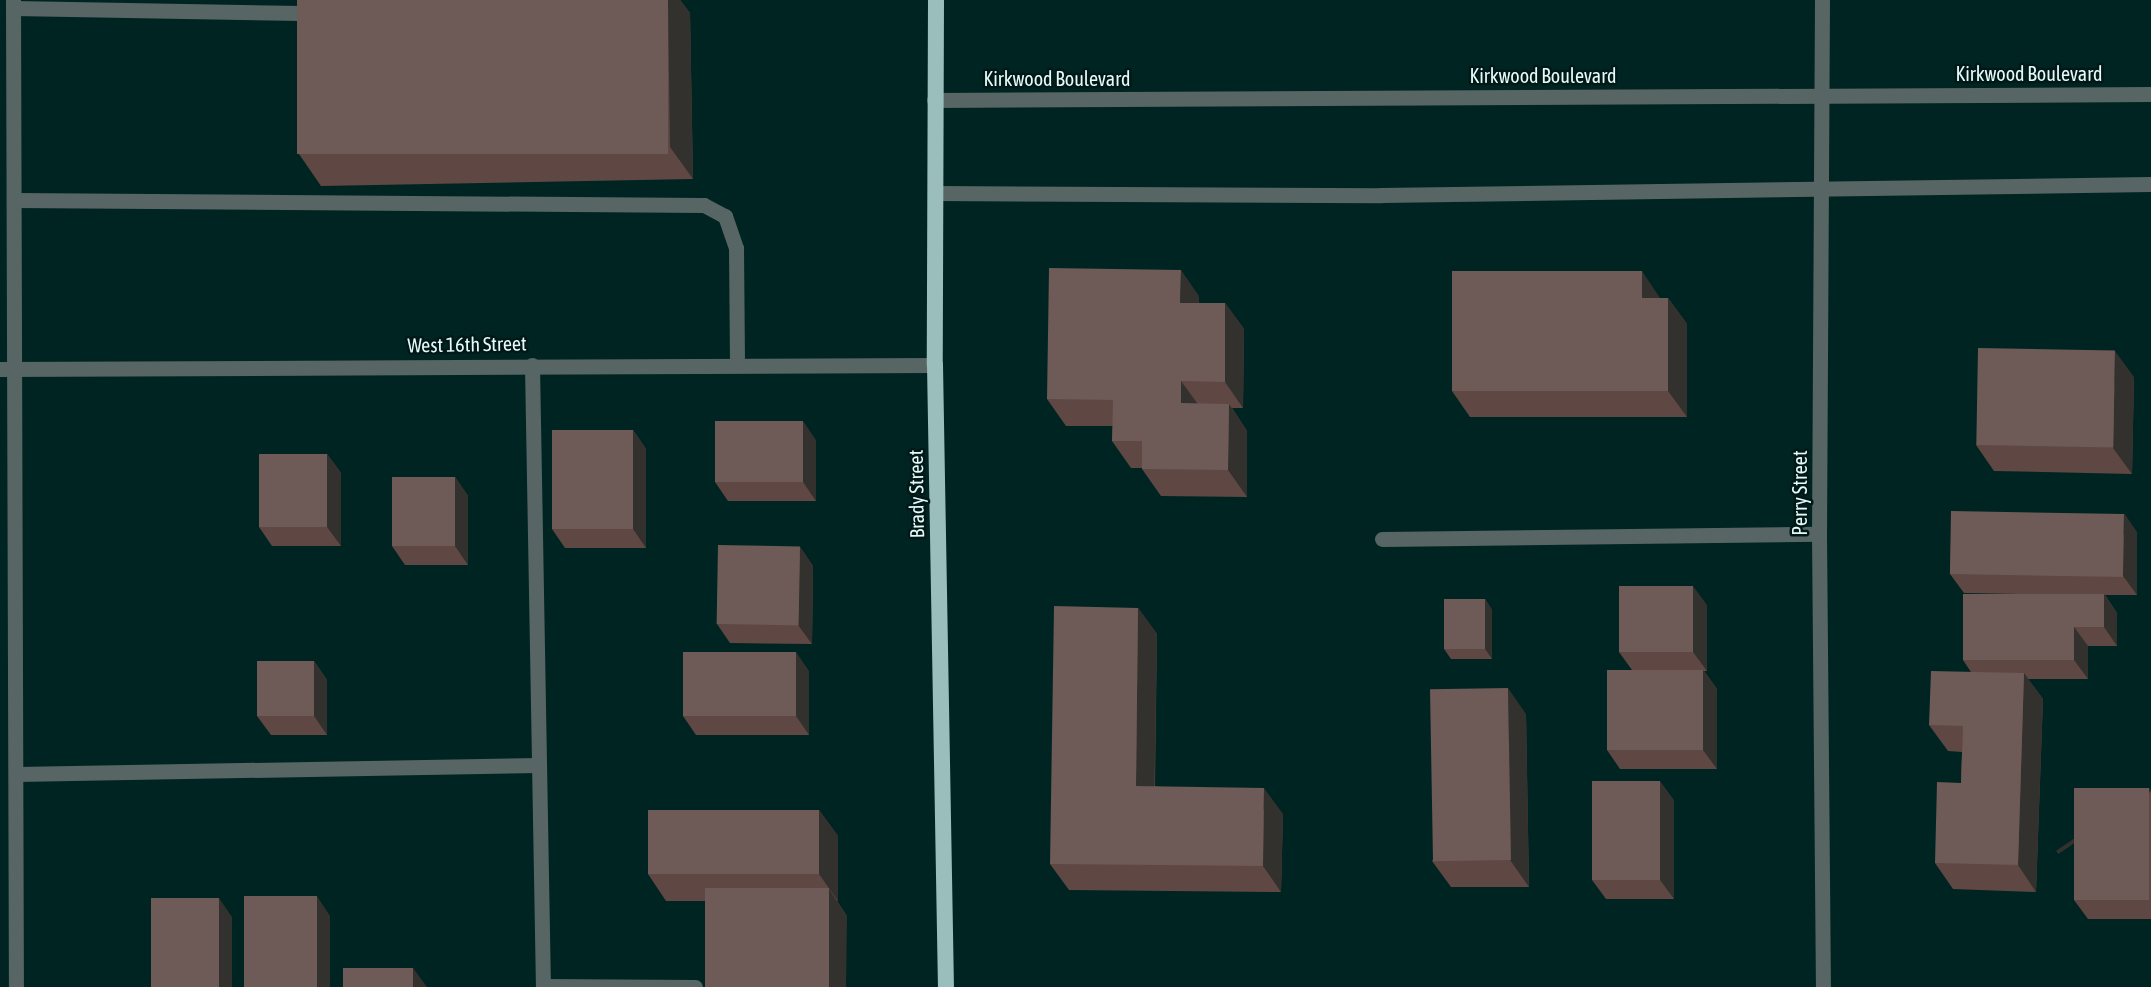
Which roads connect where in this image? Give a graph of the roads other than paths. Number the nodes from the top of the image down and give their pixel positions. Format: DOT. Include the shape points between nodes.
graph roads {
  1 [pos="323,0"];
  2 [pos="936,0"];
  3 [pos="1822,0"];
  4 [pos="13,4"];
  5 [pos="1822,94"];
  6 [pos="2151,94"];
  7 [pos="934,100"];
  8 [pos="2151,184"];
  9 [pos="1822,187"];
  10 [pos="935,193"];
  11 [pos="14,200"];
  12 [pos="532,364"];
  13 [pos="737,364"];
  14 [pos="935,364"];
  15 [pos="8,369"];
  16 [pos="1819,534"];
  17 [pos="1382,539"];
  18 [pos="539,765"];
  19 [pos="16,774"];
  20 [pos="16,987"];
  21 [pos="543,987"];
  22 [pos="694,987"];
  23 [pos="946,987"];
  24 [pos="1823,987"];
  1 -- 4 [label="street" via="302,13"];
  2 -- 7 [label="highway, Brady Street"];
  3 -- 5 [label="street, Perry Street"];
  4 -- 11 [label="street"];
  5 -- 6 [label="street, Kirkwood Boulevard"];
  5 -- 7 [label="street, Kirkwood Boulevard"];
  5 -- 9 [label="street, Perry Street"];
  7 -- 10 [label="highway, Brady Street"];
  8 -- 9 [label="street"];
  9 -- 10 [label="street" via="1381,195"];
  9 -- 16 [label="street, Perry Street"];
  10 -- 14 [label="highway, Brady Street"];
  11 -- 13 [label="street" via="704,205 725,216 736,248"];
  11 -- 15 [label="street"];
  12 -- 13 [label="street, West 16th Street"];
  12 -- 15 [label="street, West 16th Street"];
  12 -- 18 [label="street"];
  13 -- 14 [label="street, West 16th Street"];
  14 -- 23 [label="highway, Brady Street"];
  15 -- 19 [label="street"];
  16 -- 17 [label="street"];
  16 -- 24 [label="street, Perry Street"];
  18 -- 19 [label="street"];
  18 -- 21 [label="street"];
  19 -- 20 [label="street"];
  21 -- 22 [label="street"];
}
